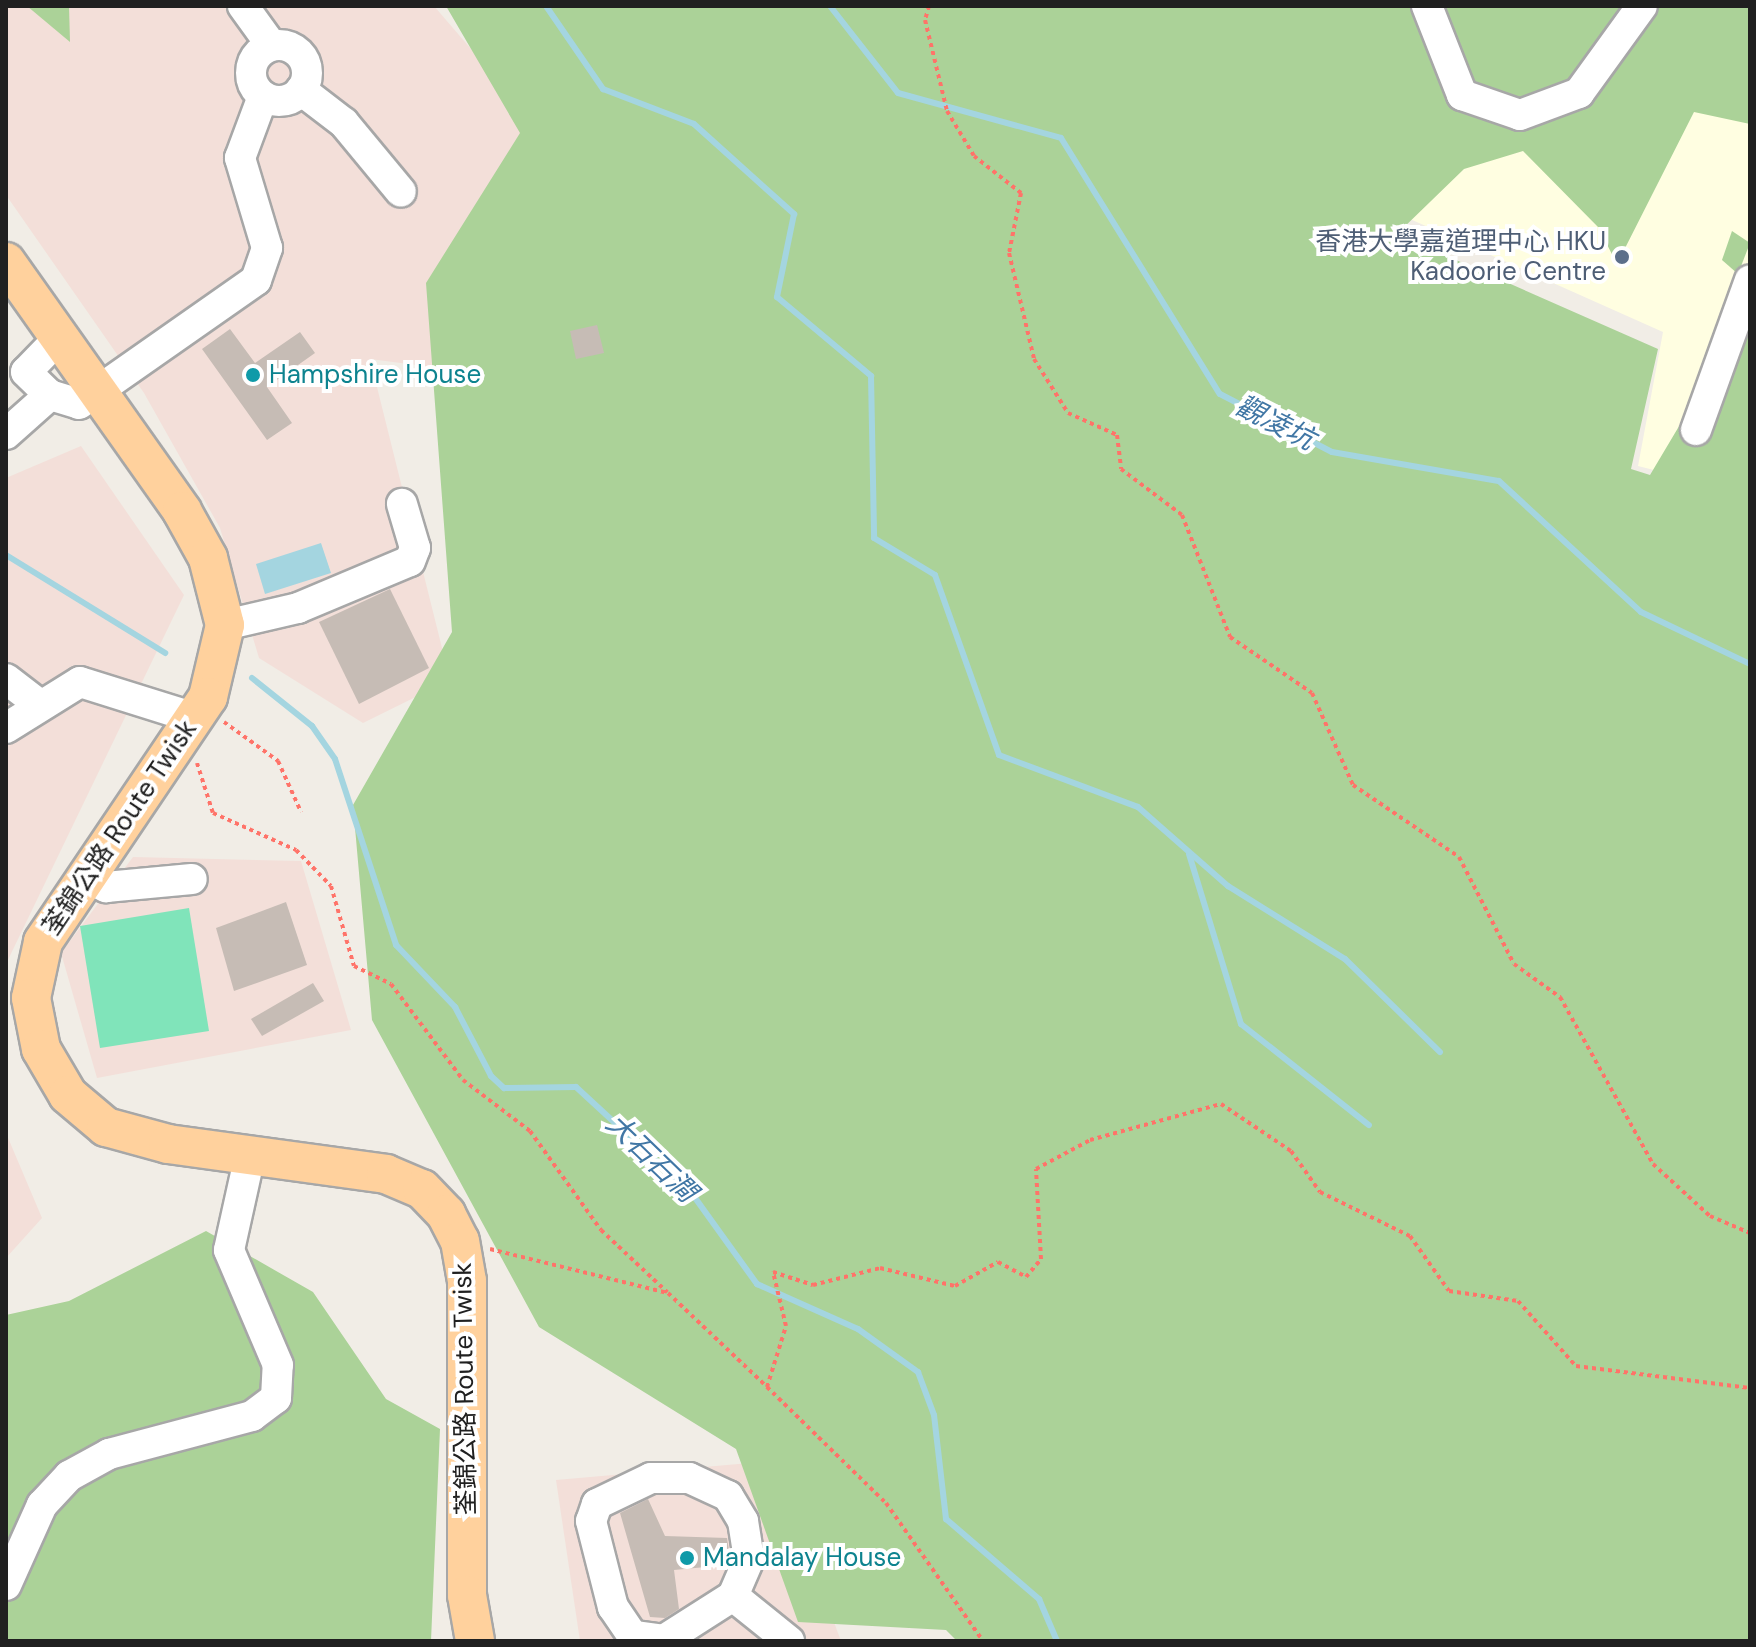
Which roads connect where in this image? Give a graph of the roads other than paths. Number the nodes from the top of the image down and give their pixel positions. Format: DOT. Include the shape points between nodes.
graph roads {
  1 [pos="243,6"];
  2 [pos="1427,6"];
  3 [pos="1642,6"];
  4 [pos="272,46"];
  5 [pos="301,90"];
  6 [pos="263,96"];
  7 [pos="401,192"];
  8 [pos="6,262"];
  9 [pos="1750,280"];
  10 [pos="59,338"];
  11 [pos="98,393"];
  12 [pos="50,395"];
  13 [pos="1696,430"];
  14 [pos="6,434"];
  15 [pos="402,504"];
  16 [pos="225,625"];
  17 [pos="6,679"];
  18 [pos="40,705"];
  19 [pos="194,719"];
  20 [pos="6,728"];
  21 [pos="84,876"];
  22 [pos="192,879"];
  23 [pos="250,1155"];
  24 [pos="6,1585"];
  25 [pos="733,1596"];
  26 [pos="636,1638"];
  27 [pos="475,1641"];
  28 [pos="789,1641"];
  1 -- 4 [label="lane"];
  2 -- 3 [label="lane" via="1462,95 1520,115 1579,93"];
  4 -- 5 [label="lane" via="302,58"];
  4 -- 6 [label="lane" via="251,69"];
  5 -- 6 [label="lane" via="284,101"];
  5 -- 7 [label="lane" via="344,123"];
  6 -- 11 [label="lane" via="240,158 267,248 263,271"];
  8 -- 10 [label="main road"];
  9 -- 13 [label="lane"];
  10 -- 11 [label="main road"];
  10 -- 12 [label="lane" via="26,372"];
  11 -- 12 [label="lane" via="79,404"];
  11 -- 16 [label="main road" via="202,546"];
  12 -- 14 [label="lane"];
  15 -- 16 [label="lane" via="415,548 410,561 298,608"];
  16 -- 19 [label="main road, 荃錦公路 Route Twisk"];
  17 -- 18 [label="lane"];
  18 -- 19 [label="lane" via="80,682"];
  18 -- 20 [label="lane"];
  19 -- 21 [label="main road, 荃錦公路 Route Twisk"];
  21 -- 22 [label="lane" via="106,887"];
  21 -- 23 [label="main road, 荃錦公路 Route Twisk" via="49,930 34,970 32,1012 48,1065 78,1105 106,1127"];
  23 -- 24 [label="lane" via="229,1250 278,1365 276,1398 252,1416 121,1451 77,1471 42,1505"];
  23 -- 27 [label="main road, 荃錦公路 Route Twisk" via="401,1179 431,1197 460,1241 467,1294 467,1595"];
  25 -- 26 [label="lane" via="664,1640"];
  25 -- 26 [label="lane" via="749,1559 743,1521 728,1496 689,1478 651,1478 597,1504 591,1521 613,1607"];
  25 -- 28 [label="lane"];
}
